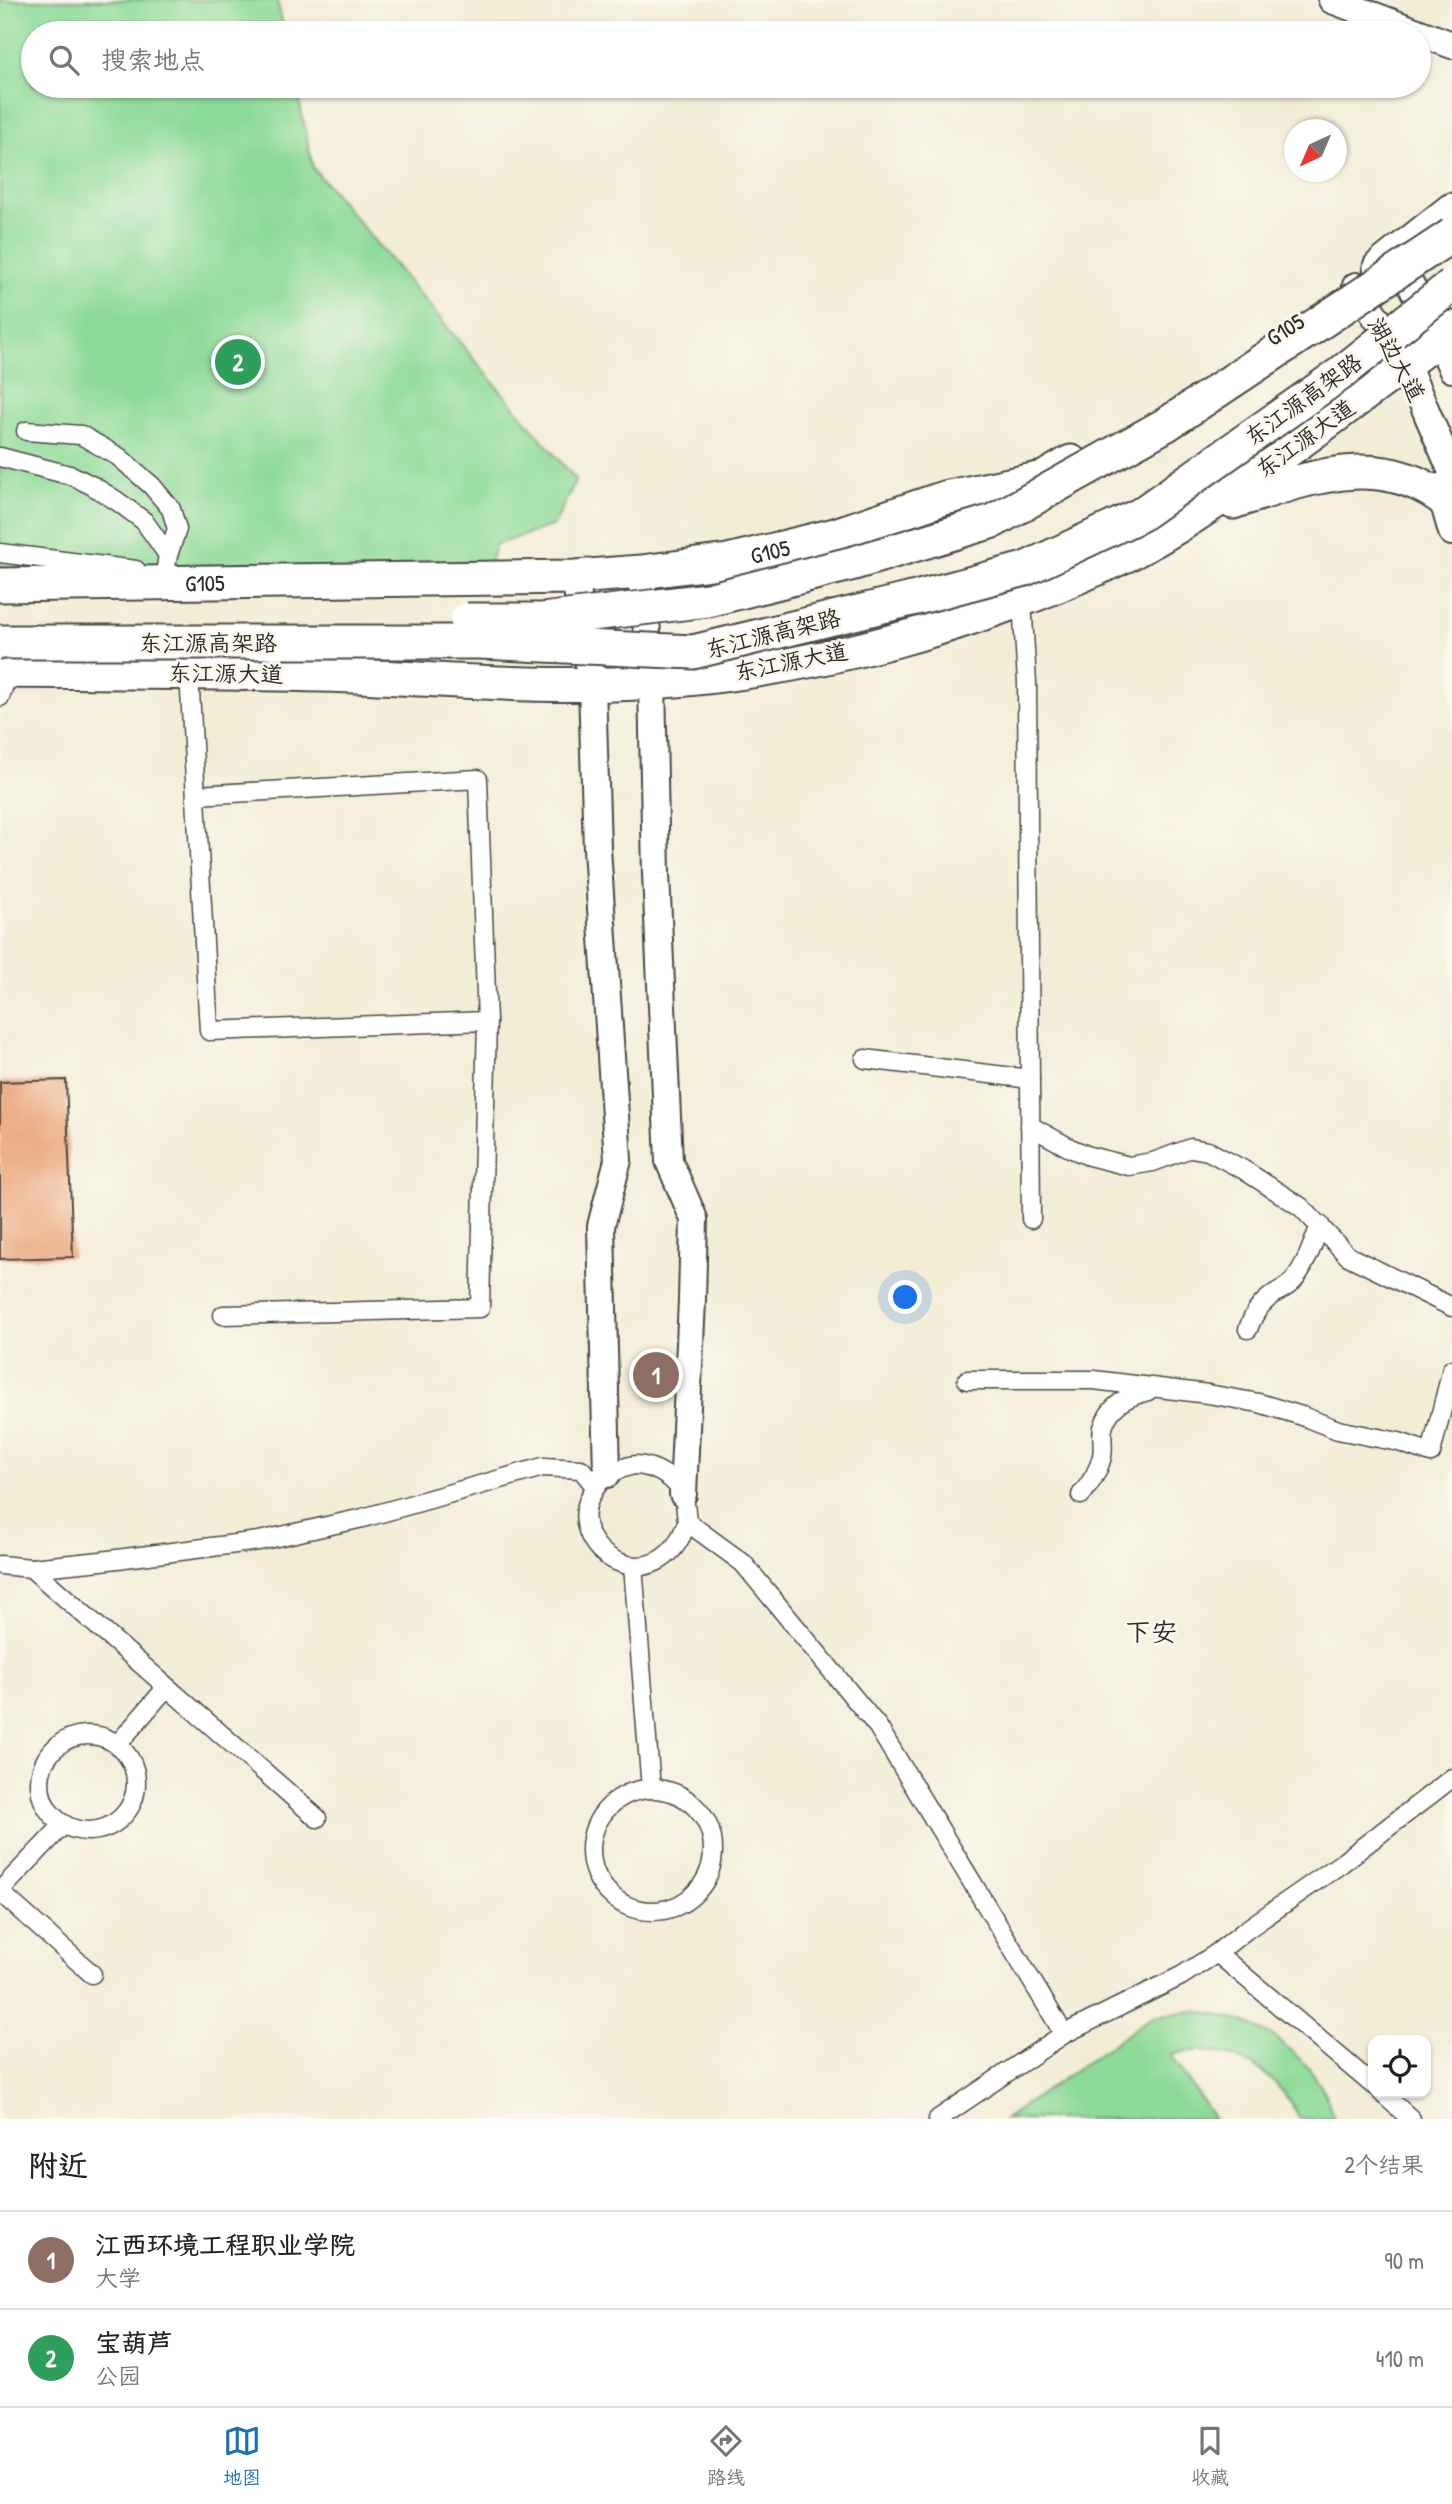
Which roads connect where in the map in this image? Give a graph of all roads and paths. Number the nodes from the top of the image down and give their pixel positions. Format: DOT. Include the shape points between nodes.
graph roads {
  1 [pos="1332,0"];
  2 [pos="1388,21"];
  3 [pos="1431,37"];
  4 [pos="1452,45"];
  5 [pos="1452,210"];
  6 [pos="1452,235"];
  7 [pos="1395,255"];
  8 [pos="1452,285"];
  9 [pos="1356,286"];
  10 [pos="1448,342"];
  11 [pos="1406,363"];
  12 [pos="1452,369"];
  13 [pos="26,431"];
  14 [pos="0,457"];
  15 [pos="1449,493"];
  16 [pos="1201,512"];
  17 [pos="1452,532"];
  18 [pos="0,553"];
  19 [pos="168,555"];
  20 [pos="641,572"];
  21 [pos="165,573"];
  22 [pos="422,573"];
  23 [pos="575,577"];
  24 [pos="460,579"];
  25 [pos="0,585"];
  26 [pos="1022,601"];
  27 [pos="0,605"];
  28 [pos="0,619"];
  29 [pos="2,668"];
  30 [pos="188,673"];
  31 [pos="523,682"];
  32 [pos="652,682"];
  33 [pos="592,685"];
  34 [pos="196,795"];
  35 [pos="487,1021"];
  36 [pos="865,1059"];
  37 [pos="1030,1079"];
  38 [pos="1030,1126"];
  39 [pos="1031,1219"];
  40 [pos="1320,1225"];
  41 [pos="1452,1307"];
  42 [pos="223,1315"];
  43 [pos="1248,1329"];
  44 [pos="1452,1368"];
  45 [pos="967,1380"];
  46 [pos="1158,1388"];
  47 [pos="601,1480"];
  48 [pos="683,1494"];
  49 [pos="1081,1495"];
  50 [pos="687,1522"];
  51 [pos="0,1565"];
  52 [pos="634,1566"];
  53 [pos="31,1568"];
  54 [pos="166,1688"];
  55 [pos="117,1745"];
  56 [pos="1452,1777"];
  57 [pos="651,1789"];
  58 [pos="317,1818"];
  59 [pos="64,1824"];
  60 [pos="0,1892"];
  61 [pos="1217,1953"];
  62 [pos="92,1974"];
  63 [pos="1065,2034"];
  64 [pos="1368,2081"];
  65 [pos="1388,2098"];
  66 [pos="938,2119"];
  67 [pos="1411,2119"];
  1 -- 2 [label="street"];
  3 -- 4 [label="street"];
  5 -- 7 [label="highway, G105 / G105"];
  6 -- 28 [label="highway, 东江源高架路, bridge" via="1167,424 993,521 854,563 708,600 542,620"];
  7 -- 9 [label="highway, G105 / G105"];
  7 -- 10 [label="street, 湖边大道"];
  8 -- 29 [label="highway, 东江源高架路, bridge" via="1340,374 1140,514 1024,569 916,598 693,652 479,642"];
  9 -- 11 [label="street, 湖边大道"];
  9 -- 20 [label="highway, G105 / G105" via="1044,478 944,498 835,536 728,561"];
  10 -- 11 [label="highway, 东江源大道"];
  10 -- 12 [label="street, 湖边大道"];
  11 -- 15 [label="street, 湖边大道"];
  11 -- 16 [label="highway, 东江源大道"];
  13 -- 19 [label="street" via="80,435 133,467 171,509 177,530"];
  14 -- 19 [label="street" via="93,485 144,521"];
  15 -- 16 [label="highway" via="1401,478 1356,471 1313,478"];
  15 -- 17 [label="street, 湖边大道"];
  16 -- 26 [label="highway, 东江源大道" via="1130,553"];
  18 -- 21 [label="street"];
  19 -- 21 [label="street"];
  20 -- 23 [label="highway, G105 / G105"];
  20 -- 32 [label="street"];
  21 -- 22 [label="street"];
  23 -- 24 [label="highway, G105 / G105"];
  23 -- 33 [label="street"];
  24 -- 25 [label="highway, G105 / G105"];
  24 -- 27 [label="highway" via="381,597 43,598"];
  26 -- 32 [label="highway, 东江源大道" via="841,653 735,673"];
  26 -- 37 [label="street" via="1027,682"];
  29 -- 30 [label="highway, 东江源大道"];
  29 -- 31 [label="highway" via="368,661"];
  30 -- 31 [label="highway, 东江源大道"];
  30 -- 34 [label="street"];
  31 -- 33 [label="highway, 东江源大道"];
  32 -- 33 [label="highway, 东江源大道"];
  32 -- 48 [label="street" via="669,1161 694,1219"];
  33 -- 47 [label="street" via="597,849 618,1160 601,1226"];
  34 -- 35 [label="street" via="209,1031"];
  34 -- 35 [label="street" via="478,779"];
  35 -- 42 [label="street" via="480,1308"];
  36 -- 37 [label="street"];
  37 -- 38 [label="street"];
  38 -- 39 [label="street"];
  38 -- 40 [label="street" via="1069,1149 1129,1166 1191,1148 1208,1151 1282,1194"];
  40 -- 41 [label="street" via="1348,1256"];
  40 -- 43 [label="street" via="1298,1274 1254,1311"];
  44 -- 46 [label="street" via="1431,1453 1338,1430 1259,1403"];
  45 -- 46 [label="street" via="1094,1380"];
  46 -- 49 [label="street" via="1127,1397 1112,1410 1103,1427 1097,1471"];
  47 -- 48 [label="street" via="635,1465 663,1472"];
  47 -- 52 [label="street" via="588,1503 591,1537 601,1552"];
  47 -- 53 [label="street" via="581,1469 543,1467 363,1518 259,1541"];
  48 -- 50 [label="street"];
  50 -- 52 [label="street" via="681,1541 669,1555 653,1564"];
  50 -- 63 [label="street" via="743,1563 878,1727"];
  51 -- 53 [label="street"];
  52 -- 57 [label="street"];
  53 -- 54 [label="street"];
  54 -- 55 [label="street"];
  54 -- 58 [label="street"];
  55 -- 59 [label="street" via="135,1772 131,1805 107,1827 85,1830"];
  55 -- 59 [label="street" via="86,1735 65,1741 49,1756 41,1788 48,1809"];
  56 -- 61 [label="street"];
  57 -- 57 [label="street" via="673,1792 693,1804 707,1822 714,1854 708,1876 695,1895 677,1907 654,1912 622,1904 605,1889 594,1869 591,1846 597,1824 610,1806 628,1794"];
  59 -- 60 [label="street"];
  60 -- 62 [label="street"];
  61 -- 63 [label="street"];
  61 -- 64 [label="street"];
  63 -- 66 [label="street"];
  65 -- 67 [label="street"];
}
